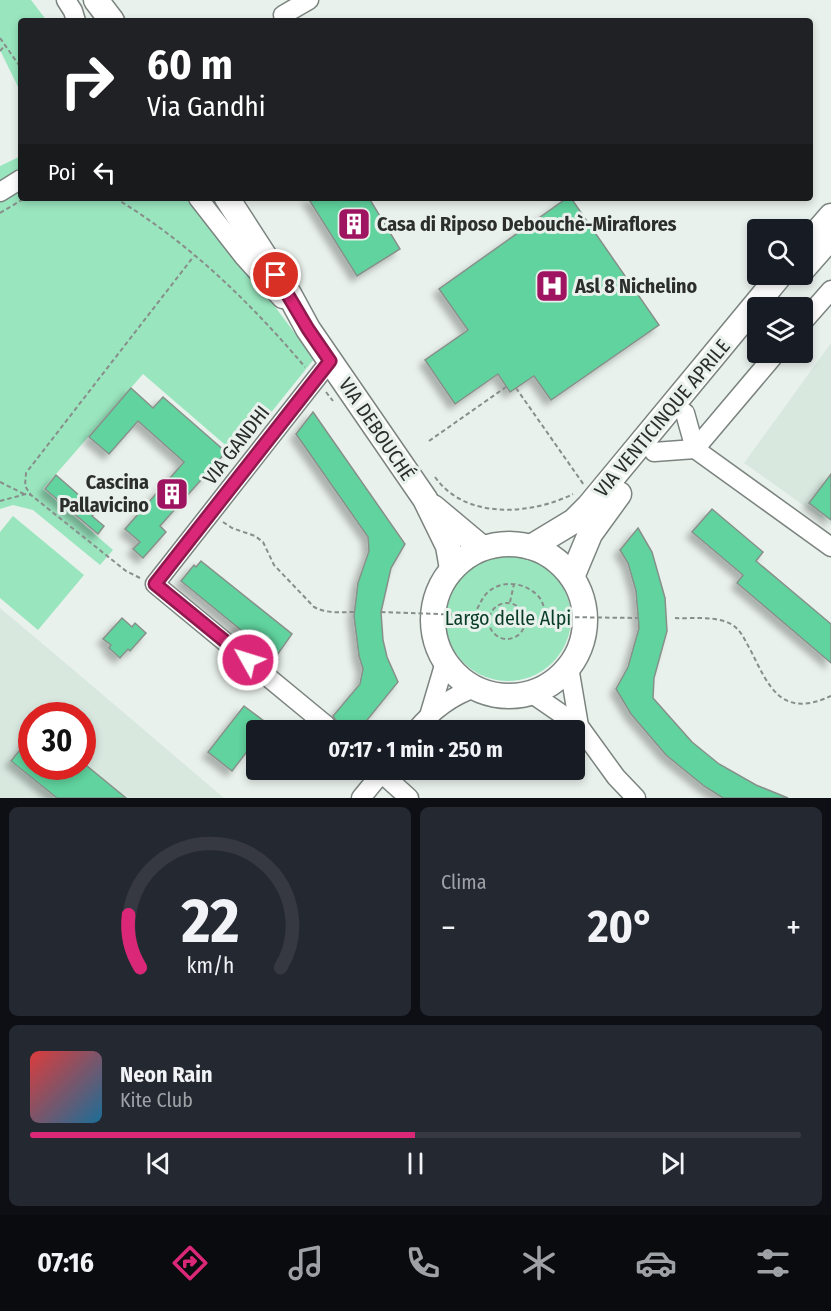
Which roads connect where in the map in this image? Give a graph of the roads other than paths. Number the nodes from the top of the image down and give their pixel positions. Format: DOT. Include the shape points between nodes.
graph roads {
  1 [pos="66,0"];
  2 [pos="79,0"];
  3 [pos="96,0"];
  4 [pos="309,0"];
  5 [pos="75,18"];
  6 [pos="90,18"];
  7 [pos="110,18"];
  8 [pos="282,18"];
  9 [pos="18,181"];
  10 [pos="0,192"];
  11 [pos="200,201"];
  12 [pos="216,201"];
  13 [pos="229,201"];
  14 [pos="831,216"];
  15 [pos="813,236"];
  16 [pos="831,237"];
  17 [pos="813,257"];
  18 [pos="772,285"];
  19 [pos="790,285"];
  20 [pos="831,290"];
  21 [pos="781,297"];
  22 [pos="282,299"];
  23 [pos="813,310"];
  24 [pos="308,329"];
  25 [pos="747,338"];
  26 [pos="768,363"];
  27 [pos="323,370"];
  28 [pos="686,413"];
  29 [pos="695,448"];
  30 [pos="654,452"];
  31 [pos="425,499"];
  32 [pos="531,547"];
  33 [pos="831,547"];
  34 [pos="482,548"];
  35 [pos="452,569"];
  36 [pos="572,577"];
  37 [pos="445,662"];
  38 [pos="568,667"];
  39 [pos="476,688"];
  40 [pos="531,693"];
  41 [pos="429,716"];
  42 [pos="320,720"];
  43 [pos="426,720"];
  44 [pos="570,720"];
  45 [pos="578,720"];
  46 [pos="585,734"];
  47 [pos="374,780"];
  48 [pos="390,780"];
  49 [pos="361,798"];
  50 [pos="409,798"];
  51 [pos="636,798"];
  1 -- 5 [label="street"];
  2 -- 6 [label="main road"];
  3 -- 7 [label="main road"];
  4 -- 8 [label="street"];
  9 -- 10 [label="street"];
  11 -- 22 [label="street"];
  12 -- 22 [label="main road, VIA DEBOUCHÉ"];
  13 -- 24 [label="main road, VIA DEBOUCHÉ"];
  14 -- 15 [label="main road"];
  16 -- 17 [label="main road"];
  18 -- 32 [label="main road, VIA VENTICINQUE APRILE" via="589,507 574,521"];
  19 -- 21 [label="main road"];
  20 -- 23 [label="street"];
  22 -- 24 [label="main road, VIA DEBOUCHÉ"];
  24 -- 27 [label="main road, VIA DEBOUCHÉ"];
  25 -- 28 [label="main road, VIA VENTICINQUE APRILE"];
  26 -- 29 [label="street"];
  27 -- 31 [label="main road, VIA DEBOUCHÉ"];
  27 -- 42 [label="street, VIA GANDHI" via="155,584"];
  28 -- 29 [label="street, VIA VENTICINQUE APRILE"];
  28 -- 30 [label="main road, VIA VENTICINQUE APRILE"];
  29 -- 30 [label="street, VIA VENTICINQUE APRILE"];
  29 -- 33 [label="street"];
  30 -- 36 [label="main road, VIA VENTICINQUE APRILE" via="590,534"];
  31 -- 34 [label="main road, VIA DEBOUCHÉ"];
  31 -- 35 [label="main road, VIA DEBOUCHÉ" via="448,546"];
  32 -- 34 [label="main road" via="511,544"];
  32 -- 36 [label="main road" via="553,557"];
  34 -- 35 [label="main road" via="471,552"];
  35 -- 37 [label="main road" via="439,590 433,613 435,638"];
  36 -- 38 [label="main road" via="581,596 585,621 581,645"];
  37 -- 39 [label="main road" via="460,679"];
  37 -- 41 [label="street"];
  38 -- 40 [label="main road" via="552,683"];
  38 -- 45 [label="street"];
  39 -- 40 [label="main road" via="506,696"];
  39 -- 41 [label="street" via="453,698"];
  40 -- 44 [label="street"];
  41 -- 43 [label="street"];
  46 -- 51 [label="street"];
  47 -- 49 [label="street"];
  48 -- 50 [label="street"];
}
